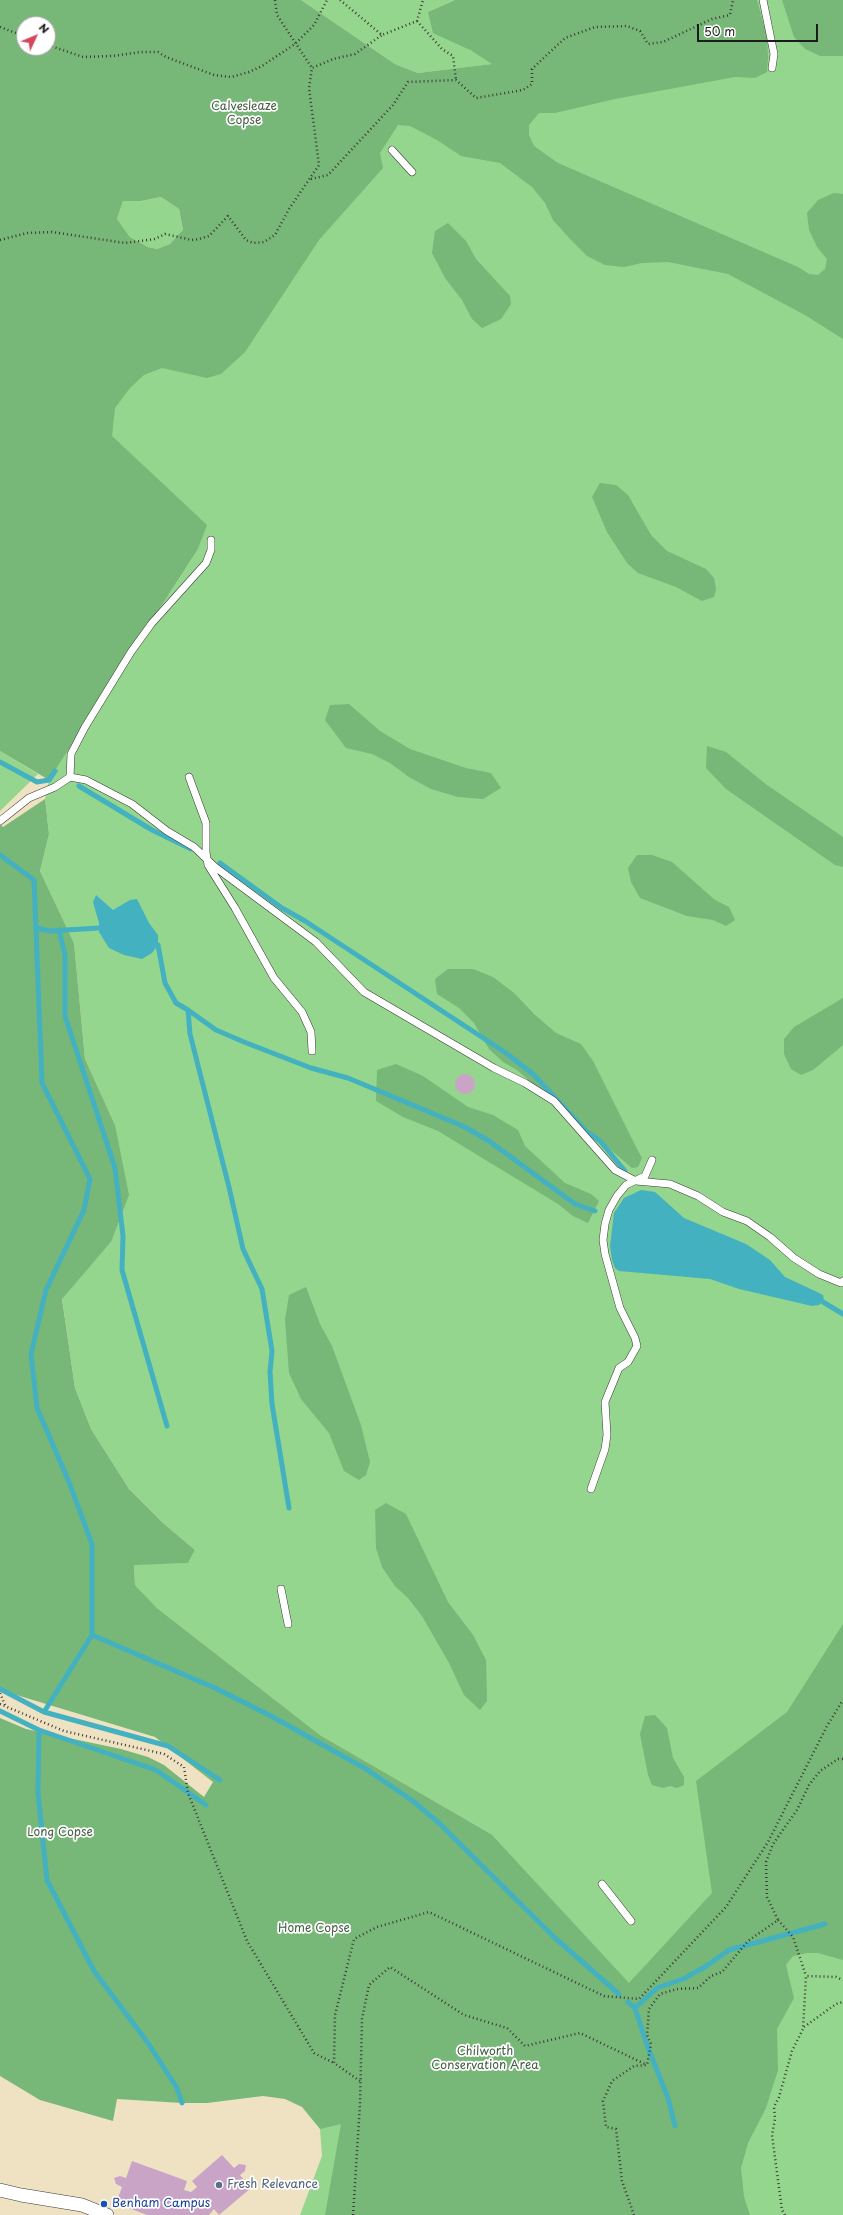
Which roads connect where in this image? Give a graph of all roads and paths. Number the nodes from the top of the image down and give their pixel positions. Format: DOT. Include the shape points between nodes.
graph roads {
  1 [pos="275,0"];
  2 [pos="327,0"];
  3 [pos="340,0"];
  4 [pos="423,0"];
  5 [pos="733,0"];
  6 [pos="763,0"];
  7 [pos="417,21"];
  8 [pos="0,27"];
  9 [pos="16,33"];
  10 [pos="382,35"];
  11 [pos="294,44"];
  12 [pos="56,48"];
  13 [pos="312,68"];
  14 [pos="772,68"];
  15 [pos="456,80"];
  16 [pos="392,150"];
  17 [pos="412,172"];
  18 [pos="310,179"];
  19 [pos="0,240"];
  20 [pos="211,540"];
  21 [pos="70,776"];
  22 [pos="189,777"];
  23 [pos="0,821"];
  24 [pos="207,859"];
  25 [pos="312,1051"];
  26 [pos="652,1160"];
  27 [pos="634,1180"];
  28 [pos="843,1281"];
  29 [pos="591,1489"];
  30 [pos="281,1589"];
  31 [pos="288,1624"];
  32 [pos="0,1693"];
  33 [pos="843,1700"];
  34 [pos="0,1704"];
  35 [pos="5,1706"];
  36 [pos="843,1759"];
  37 [pos="602,1884"];
  38 [pos="778,1920"];
  39 [pos="631,1921"];
  40 [pos="806,1976"];
  41 [pos="843,1980"];
  42 [pos="843,2002"];
  43 [pos="803,2028"];
  44 [pos="334,2063"];
  45 [pos="647,2065"];
  46 [pos="360,2081"];
  47 [pos="0,2190"];
  48 [pos="107,2215"];
  49 [pos="353,2215"];
  50 [pos="634,2215"];
  51 [pos="785,2215"];
  1 -- 11 [label="path" via="277,15"];
  2 -- 11 [label="path" via="314,25"];
  3 -- 10 [label="path"];
  4 -- 7 [label="path"];
  5 -- 15 [label="path" via="730,15 712,19 662,42 648,44 640,31 627,26 595,27 565,38 532,69 532,84 522,90 476,98"];
  6 -- 14 [label="lane" via="774,54"];
  7 -- 10 [label="path"];
  7 -- 15 [label="path" via="442,49 453,56"];
  8 -- 9 [label="path"];
  10 -- 13 [label="path" via="355,54 333,59"];
  11 -- 12 [label="path" via="262,66 231,78 214,75 158,52 83,57"];
  11 -- 13 [label="path"];
  13 -- 18 [label="path" via="309,88 319,165"];
  15 -- 18 [label="path" via="408,82 393,105 328,175"];
  16 -- 17 [label="lane"];
  18 -- 19 [label="path" via="275,235 264,242 253,243 246,240 228,216 210,236 192,240 165,234 155,239 125,243 52,232 28,233"];
  20 -- 21 [label="lane" via="211,550 206,563 131,652 85,727 71,754"];
  21 -- 23 [label="lane" via="55,788 29,798"];
  21 -- 24 [label="lane" via="86,780 132,804"];
  22 -- 24 [label="lane" via="206,823"];
  24 -- 25 [label="lane" via="208,865 267,967 302,1012 310,1032"];
  24 -- 27 [label="lane" via="316,942 364,992 554,1102 615,1170"];
  26 -- 27 [label="lane" via="645,1176"];
  27 -- 28 [label="lane" via="670,1184 698,1196 723,1212 747,1221 819,1274 841,1283"];
  27 -- 29 [label="lane" via="626,1185 609,1210 603,1240 620,1308 637,1346 628,1362 619,1368 605,1402 605,1448"];
  30 -- 31 [label="lane"];
  32 -- 35 [label="path"];
  33 -- 44 [label="path" via="827,1726 768,1842 726,1907 639,1999 604,1996 429,1912 377,1927 354,1939 335,2015"];
  34 -- 35 [label="path"];
  35 -- 44 [label="path" via="64,1731 164,1754 184,1767 188,1793 247,1941 314,2053"];
  36 -- 38 [label="path" via="838,1759 820,1770 809,1785 797,1810 773,1844 766,1862 767,1897"];
  37 -- 39 [label="lane"];
  38 -- 40 [label="path" via="793,1937"];
  38 -- 45 [label="path" via="748,1941 722,1972 711,1976 698,1988 677,1989 660,1994 649,2009 647,2035 651,2051"];
  40 -- 41 [label="path" via="836,1977"];
  40 -- 43 [label="path"];
  42 -- 43 [label="path" via="836,2004"];
  43 -- 51 [label="path" via="792,2051 774,2107 772,2135 782,2210"];
  44 -- 46 [label="path"];
  45 -- 46 [label="path" via="580,2033 525,2046 507,2028 464,2016 390,1968 369,1985 362,2019"];
  45 -- 50 [label="path" via="634,2066 612,2081 603,2101 606,2128 616,2129 622,2181"];
  46 -- 49 [label="path"];
  47 -- 48 [label="street" via="82,2205"];
}
